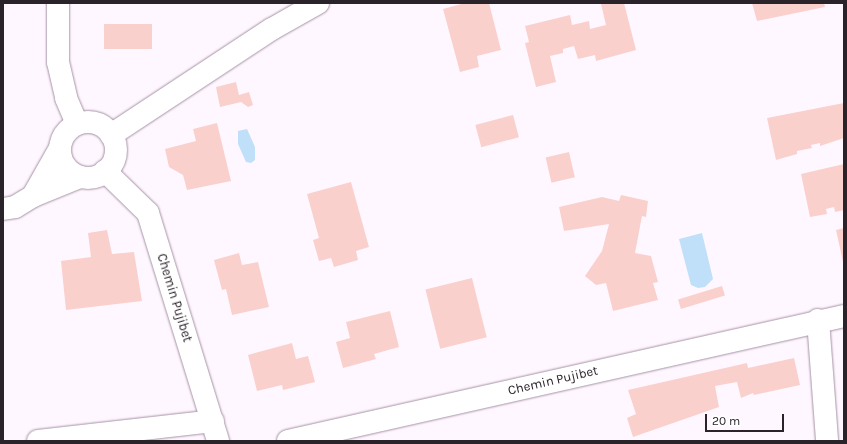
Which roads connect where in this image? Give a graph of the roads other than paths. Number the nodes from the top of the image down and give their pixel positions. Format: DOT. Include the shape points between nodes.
graph roads {
  1 [pos="58,3"];
  2 [pos="318,3"];
  3 [pos="77,124"];
  4 [pos="112,135"];
  5 [pos="60,148"];
  6 [pos="105,171"];
  7 [pos="80,177"];
  8 [pos="33,196"];
  9 [pos="3,209"];
  10 [pos="844,316"];
  11 [pos="818,320"];
  12 [pos="215,431"];
  13 [pos="38,441"];
  14 [pos="288,441"];
  15 [pos="827,441"];
  1 -- 3 [label="street" via="58,62 66,98"];
  2 -- 4 [label="street" via="272,29"];
  3 -- 4 [label="street" via="94,122"];
  3 -- 5 [label="street" via="67,131"];
  4 -- 6 [label="street" via="115,143 114,158"];
  5 -- 7 [label="street" via="67,169"];
  5 -- 8 [label="street"];
  6 -- 7 [label="street" via="93,177"];
  6 -- 12 [label="street, Chemin Pujibet" via="148,213"];
  7 -- 8 [label="street"];
  8 -- 9 [label="street" via="15,207"];
  10 -- 11 [label="street, Chemin Pujibet"];
  11 -- 14 [label="street, Chemin Pujibet"];
  11 -- 15 [label="street"];
  12 -- 13 [label="street"];
}
